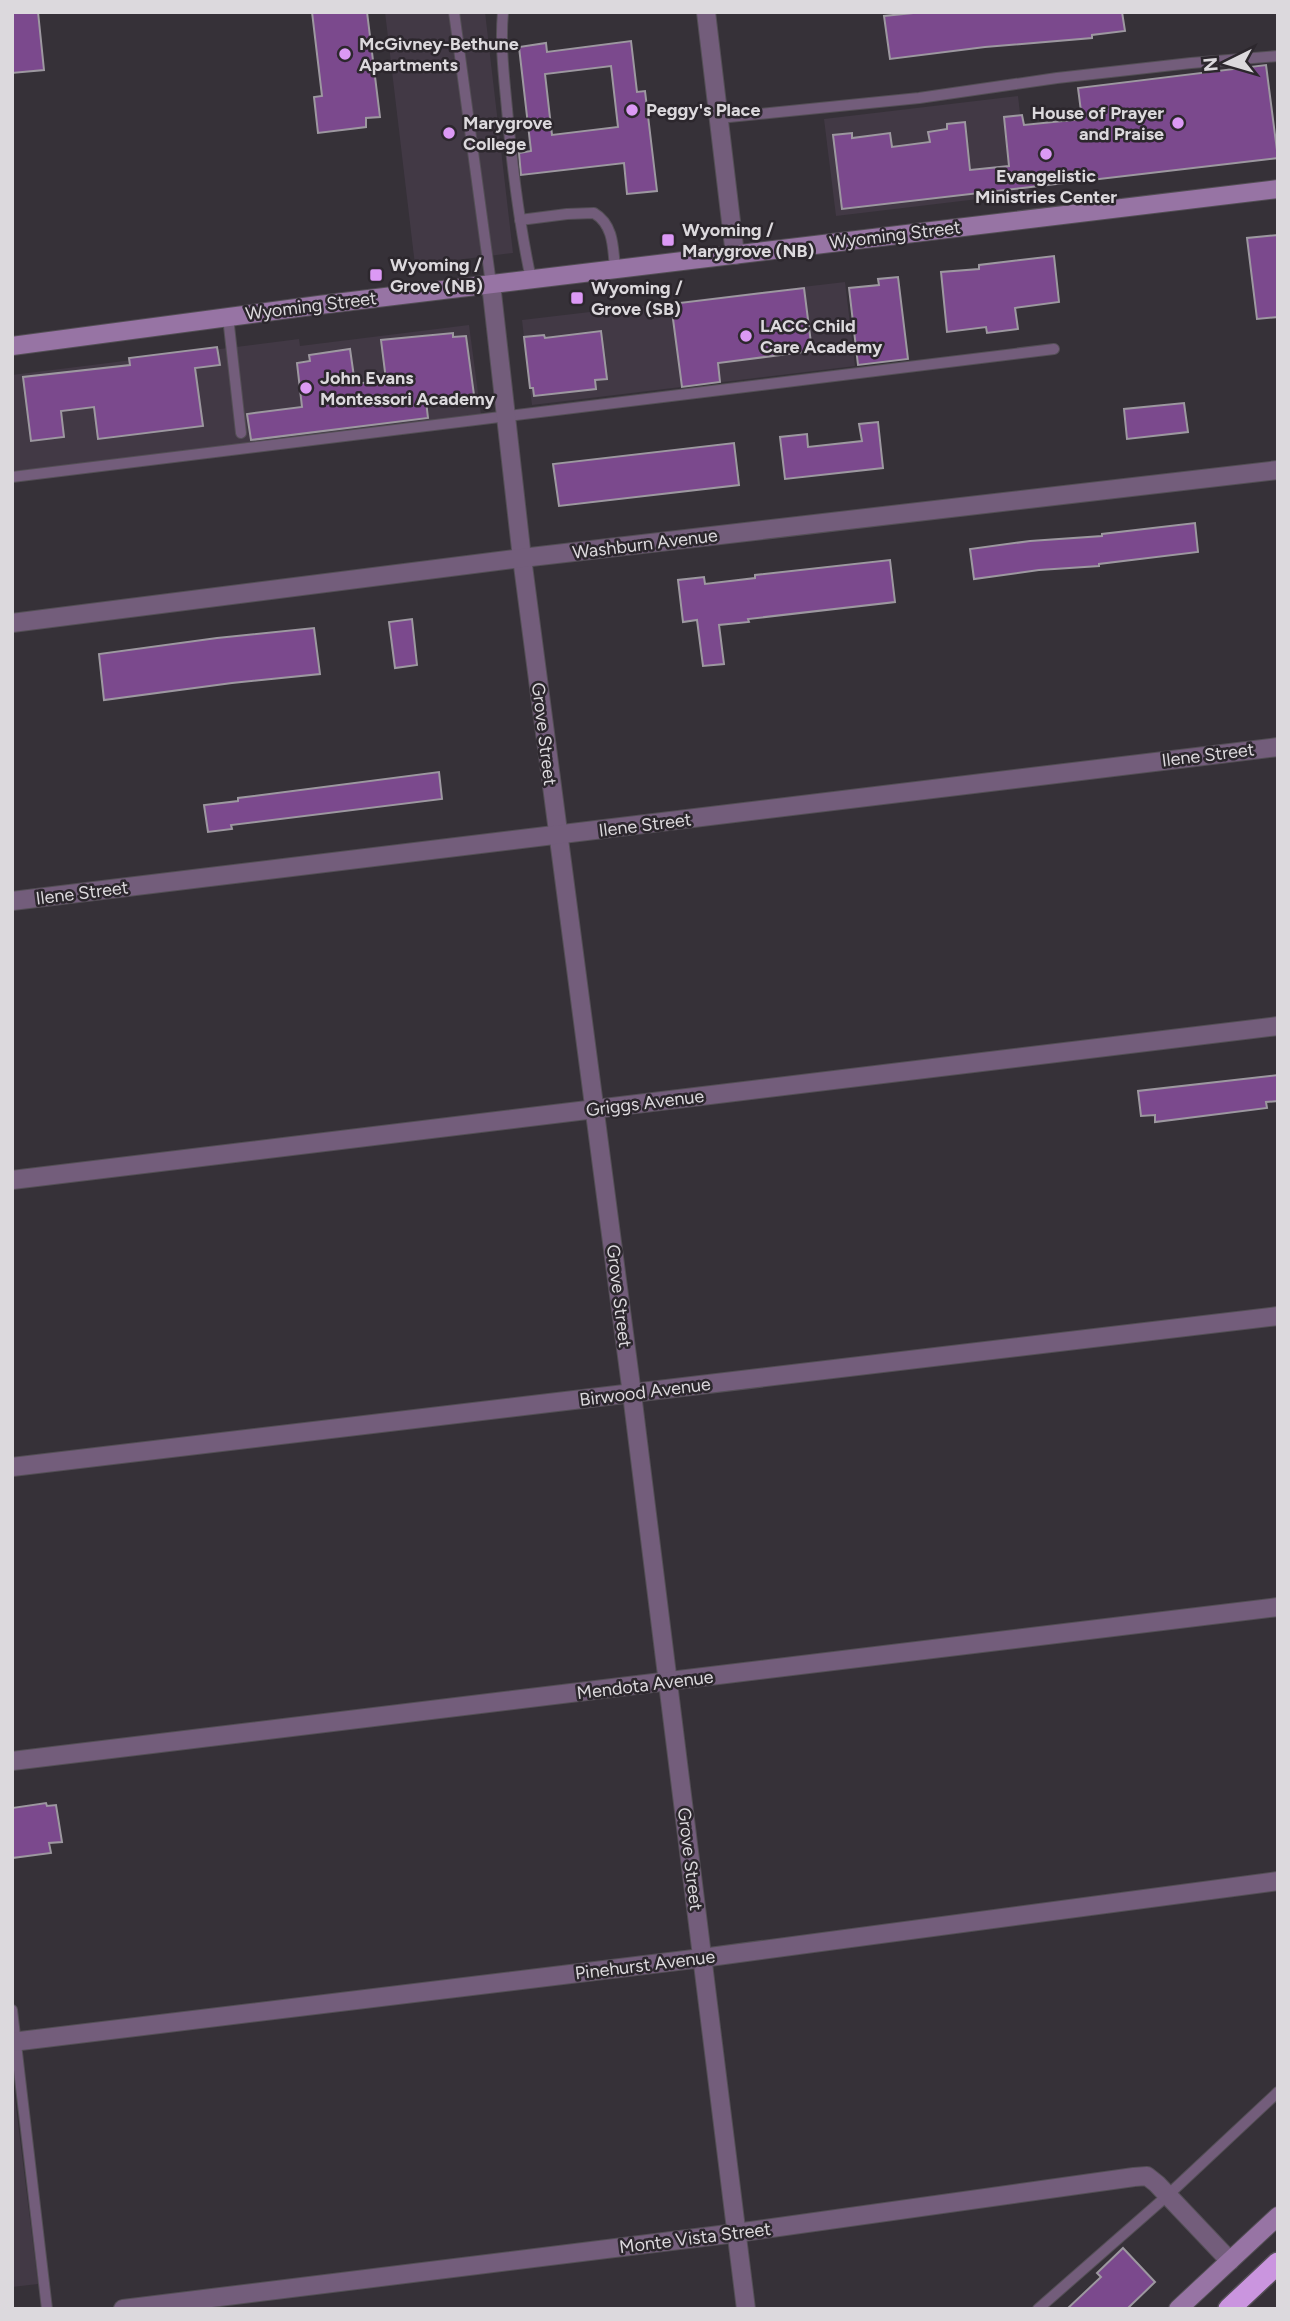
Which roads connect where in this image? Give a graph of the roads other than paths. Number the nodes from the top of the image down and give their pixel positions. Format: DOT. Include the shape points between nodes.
graph roads {
  1 [pos="454,12"];
  2 [pos="503,12"];
  3 [pos="706,12"];
  4 [pos="1278,56"];
  5 [pos="719,118"];
  6 [pos="1278,189"];
  7 [pos="520,220"];
  8 [pos="735,255"];
  9 [pos="615,269"];
  10 [pos="531,279"];
  11 [pos="491,284"];
  12 [pos="228,317"];
  13 [pos="12,346"];
  14 [pos="1054,349"];
  15 [pos="506,418"];
  16 [pos="241,433"];
  17 [pos="1278,470"];
  18 [pos="12,477"];
  19 [pos="522,558"];
  20 [pos="12,623"];
  21 [pos="1278,747"];
  22 [pos="557,836"];
  23 [pos="12,901"];
  24 [pos="1278,1026"];
  25 [pos="595,1109"];
  26 [pos="12,1180"];
  27 [pos="1278,1316"];
  28 [pos="632,1394"];
  29 [pos="12,1467"];
  30 [pos="1278,1607"];
  31 [pos="668,1682"];
  32 [pos="12,1761"];
  33 [pos="1278,1881"];
  34 [pos="702,1958"];
  35 [pos="12,2010"];
  36 [pos="14,2042"];
  37 [pos="1278,2092"];
  38 [pos="1168,2195"];
  39 [pos="1278,2216"];
  40 [pos="736,2233"];
  41 [pos="1230,2261"];
  42 [pos="1278,2263"];
  43 [pos="47,2309"];
  44 [pos="123,2309"];
  45 [pos="746,2309"];
  46 [pos="1038,2309"];
  47 [pos="1178,2309"];
  48 [pos="1228,2309"];
  1 -- 11 [label="lane"];
  2 -- 7 [label="lane" via="501,38"];
  3 -- 5 [label="street"];
  4 -- 5 [label="lane"];
  5 -- 8 [label="street"];
  6 -- 8 [label="street, Wyoming Street"];
  7 -- 9 [label="lane" via="594,213 611,235"];
  7 -- 10 [label="lane"];
  8 -- 9 [label="street, Wyoming Street"];
  9 -- 10 [label="street, Wyoming Street"];
  10 -- 11 [label="street, Wyoming Street"];
  11 -- 12 [label="street, Wyoming Street"];
  11 -- 15 [label="street, Grove Street"];
  12 -- 13 [label="street, Wyoming Street"];
  12 -- 16 [label="lane"];
  14 -- 15 [label="lane"];
  15 -- 18 [label="lane"];
  15 -- 19 [label="street, Grove Street"];
  17 -- 19 [label="street, Washburn Avenue"];
  19 -- 20 [label="street, Washburn Avenue"];
  19 -- 22 [label="street, Grove Street"];
  21 -- 22 [label="street, Ilene Street"];
  22 -- 23 [label="street, Ilene Street"];
  22 -- 25 [label="street, Grove Street"];
  24 -- 25 [label="street, Griggs Avenue"];
  25 -- 26 [label="street, Griggs Avenue"];
  25 -- 28 [label="street, Grove Street"];
  27 -- 28 [label="street, Birwood Avenue"];
  28 -- 29 [label="street, Birwood Avenue"];
  28 -- 31 [label="street, Grove Street"];
  30 -- 31 [label="street, Mendota Avenue"];
  31 -- 32 [label="street, Mendota Avenue"];
  31 -- 34 [label="street, Grove Street"];
  33 -- 34 [label="street, Pinehurst Avenue"];
  34 -- 36 [label="street, Pinehurst Avenue"];
  34 -- 40 [label="street, Grove Street"];
  35 -- 36 [label="lane"];
  36 -- 43 [label="lane"];
  37 -- 38 [label="lane"];
  38 -- 40 [label="street, Monte Vista Street" via="1147,2176 1134,2176"];
  38 -- 41 [label="street, Monte Vista Street"];
  38 -- 46 [label="lane"];
  39 -- 41 [label="street"];
  40 -- 44 [label="street, Monte Vista Street"];
  40 -- 45 [label="street, Grove Street"];
  41 -- 47 [label="street"];
  42 -- 48 [label="highway"];
}
